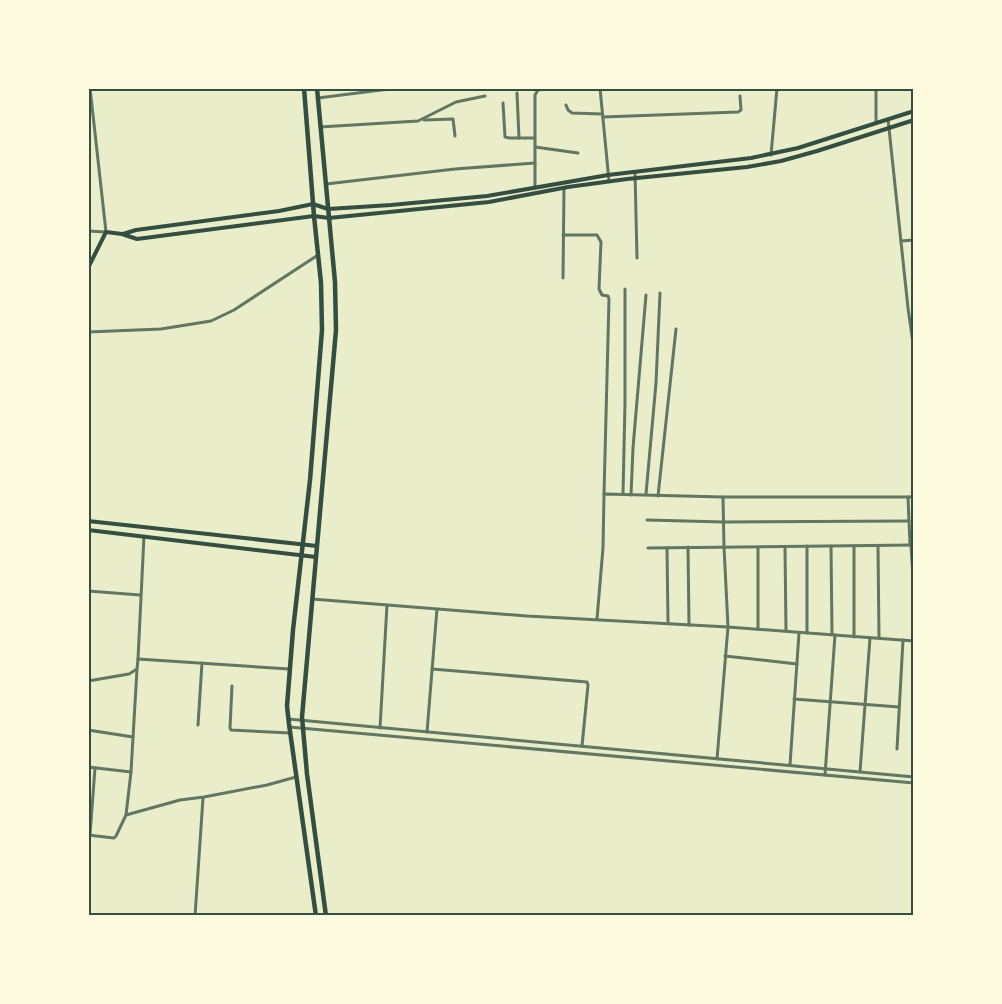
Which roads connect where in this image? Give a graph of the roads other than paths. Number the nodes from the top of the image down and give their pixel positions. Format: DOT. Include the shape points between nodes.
graph roads {
  1 [pos="90,88"];
  2 [pos="304,88"];
  3 [pos="317,88"];
  4 [pos="397,88"];
  5 [pos="549,88"];
  6 [pos="600,88"];
  7 [pos="777,88"];
  8 [pos="876,88"];
  9 [pos="517,93"];
  10 [pos="485,96"];
  11 [pos="740,96"];
  12 [pos="318,98"];
  13 [pos="503,103"];
  14 [pos="566,105"];
  15 [pos="914,111"];
  16 [pos="603,116"];
  17 [pos="888,119"];
  18 [pos="422,120"];
  19 [pos="914,120"];
  20 [pos="876,123"];
  21 [pos="320,127"];
  22 [pos="889,127"];
  23 [pos="455,136"];
  24 [pos="519,138"];
  25 [pos="536,138"];
  26 [pos="88,141"];
  27 [pos="95,141"];
  28 [pos="535,147"];
  29 [pos="578,153"];
  30 [pos="771,155"];
  31 [pos="535,163"];
  32 [pos="634,171"];
  33 [pos="608,174"];
  34 [pos="635,178"];
  35 [pos="609,181"];
  36 [pos="326,184"];
  37 [pos="535,188"];
  38 [pos="564,188"];
  39 [pos="313,204"];
  40 [pos="328,209"];
  41 [pos="314,216"];
  42 [pos="230,218"];
  43 [pos="329,218"];
  44 [pos="231,226"];
  45 [pos="88,231"];
  46 [pos="106,232"];
  47 [pos="122,234"];
  48 [pos="563,236"];
  49 [pos="914,240"];
  50 [pos="901,241"];
  51 [pos="318,255"];
  52 [pos="637,258"];
  53 [pos="88,268"];
  54 [pos="563,278"];
  55 [pos="625,289"];
  56 [pos="660,293"];
  57 [pos="646,295"];
  58 [pos="676,329"];
  59 [pos="88,332"];
  60 [pos="914,350"];
  61 [pos="604,494"];
  62 [pos="623,495"];
  63 [pos="631,495"];
  64 [pos="646,495"];
  65 [pos="658,496"];
  66 [pos="723,497"];
  67 [pos="908,497"];
  68 [pos="914,497"];
  69 [pos="646,519"];
  70 [pos="88,520"];
  71 [pos="909,521"];
  72 [pos="723,522"];
  73 [pos="88,530"];
  74 [pos="144,536"];
  75 [pos="302,544"];
  76 [pos="911,545"];
  77 [pos="317,546"];
  78 [pos="807,546"];
  79 [pos="831,546"];
  80 [pos="854,546"];
  81 [pos="878,546"];
  82 [pos="724,547"];
  83 [pos="758,547"];
  84 [pos="785,547"];
  85 [pos="648,548"];
  86 [pos="667,548"];
  87 [pos="688,548"];
  88 [pos="301,555"];
  89 [pos="316,557"];
  90 [pos="913,574"];
  91 [pos="88,591"];
  92 [pos="914,593"];
  93 [pos="140,595"];
  94 [pos="312,599"];
  95 [pos="387,605"];
  96 [pos="437,609"];
  97 [pos="597,620"];
  98 [pos="668,623"];
  99 [pos="689,625"];
  100 [pos="728,627"];
  101 [pos="758,629"];
  102 [pos="786,632"];
  103 [pos="799,633"];
  104 [pos="807,633"];
  105 [pos="833,635"];
  106 [pos="854,637"];
  107 [pos="870,638"];
  108 [pos="879,638"];
  109 [pos="903,640"];
  110 [pos="914,641"];
  111 [pos="725,656"];
  112 [pos="138,658"];
  113 [pos="202,663"];
  114 [pos="797,664"];
  115 [pos="136,669"];
  116 [pos="432,669"];
  117 [pos="290,670"];
  118 [pos="88,681"];
  119 [pos="232,686"];
  120 [pos="794,699"];
  121 [pos="830,701"];
  122 [pos="865,704"];
  123 [pos="899,707"];
  124 [pos="288,719"];
  125 [pos="302,720"];
  126 [pos="198,725"];
  127 [pos="289,727"];
  128 [pos="303,727"];
  129 [pos="380,728"];
  130 [pos="88,730"];
  131 [pos="427,732"];
  132 [pos="290,733"];
  133 [pos="133,736"];
  134 [pos="582,747"];
  135 [pos="897,749"];
  136 [pos="717,759"];
  137 [pos="790,765"];
  138 [pos="88,767"];
  139 [pos="95,768"];
  140 [pos="825,769"];
  141 [pos="130,772"];
  142 [pos="860,772"];
  143 [pos="825,776"];
  144 [pos="296,777"];
  145 [pos="914,777"];
  146 [pos="914,783"];
  147 [pos="204,797"];
  148 [pos="126,815"];
  149 [pos="89,835"];
  150 [pos="195,915"];
  151 [pos="316,915"];
  152 [pos="326,915"];
  1 -- 27 [label="street"];
  2 -- 39 [label="highway"];
  3 -- 12 [label="highway"];
  4 -- 12 [label="street"];
  5 -- 25 [label="street" via="535,94"];
  6 -- 16 [label="street"];
  7 -- 30 [label="street"];
  8 -- 20 [label="street"];
  9 -- 24 [label="street"];
  10 -- 18 [label="street" via="456,102"];
  11 -- 16 [label="street" via="738,112"];
  12 -- 21 [label="highway"];
  13 -- 24 [label="street" via="505,137"];
  14 -- 16 [label="street" via="572,113"];
  15 -- 17 [label="main road"];
  16 -- 33 [label="street"];
  17 -- 20 [label="main road"];
  17 -- 22 [label="street"];
  18 -- 21 [label="street"];
  18 -- 23 [label="street" via="453,119"];
  19 -- 22 [label="main road"];
  20 -- 30 [label="main road"];
  21 -- 36 [label="highway"];
  22 -- 34 [label="main road" via="817,151 747,167"];
  22 -- 50 [label="street"];
  24 -- 25 [label="street"];
  25 -- 28 [label="street"];
  26 -- 27 [label="street"];
  27 -- 46 [label="street"];
  28 -- 29 [label="street"];
  28 -- 31 [label="street"];
  30 -- 32 [label="main road"];
  31 -- 36 [label="street"];
  31 -- 37 [label="street"];
  32 -- 33 [label="main road"];
  32 -- 34 [label="street"];
  33 -- 35 [label="street"];
  33 -- 37 [label="main road"];
  34 -- 35 [label="main road"];
  34 -- 52 [label="street"];
  35 -- 38 [label="main road"];
  36 -- 40 [label="highway"];
  37 -- 40 [label="main road" via="487,196"];
  38 -- 43 [label="main road" via="489,202"];
  38 -- 48 [label="street"];
  39 -- 40 [label="main road"];
  39 -- 41 [label="highway"];
  39 -- 42 [label="main road"];
  40 -- 43 [label="highway"];
  41 -- 43 [label="main road"];
  41 -- 44 [label="main road"];
  41 -- 51 [label="highway"];
  42 -- 44 [label="main road"];
  42 -- 47 [label="main road"];
  43 -- 77 [label="highway" via="336,330"];
  44 -- 47 [label="main road" via="136,238"];
  45 -- 46 [label="street"];
  46 -- 47 [label="main road"];
  46 -- 53 [label="main road"];
  48 -- 54 [label="street"];
  48 -- 61 [label="street" via="597,235 601,242 599,289 609,299"];
  49 -- 50 [label="street"];
  50 -- 60 [label="street"];
  51 -- 59 [label="street" via="211,321 161,329"];
  51 -- 75 [label="highway" via="322,330"];
  55 -- 62 [label="street"];
  56 -- 64 [label="street"];
  57 -- 63 [label="street"];
  58 -- 65 [label="street"];
  61 -- 62 [label="street"];
  61 -- 97 [label="street"];
  62 -- 63 [label="street"];
  63 -- 64 [label="street"];
  64 -- 65 [label="street"];
  65 -- 66 [label="street"];
  66 -- 67 [label="street"];
  66 -- 72 [label="street"];
  67 -- 68 [label="street"];
  67 -- 71 [label="street"];
  69 -- 72 [label="street"];
  70 -- 75 [label="main road"];
  71 -- 72 [label="street"];
  71 -- 76 [label="street"];
  72 -- 82 [label="street"];
  73 -- 74 [label="main road"];
  74 -- 88 [label="main road"];
  74 -- 93 [label="street"];
  75 -- 77 [label="main road"];
  75 -- 88 [label="highway"];
  76 -- 81 [label="street"];
  76 -- 90 [label="street"];
  77 -- 89 [label="highway"];
  78 -- 79 [label="street"];
  78 -- 84 [label="street"];
  78 -- 104 [label="street"];
  79 -- 80 [label="street"];
  79 -- 105 [label="street"];
  80 -- 81 [label="street"];
  80 -- 106 [label="street"];
  81 -- 108 [label="street"];
  82 -- 83 [label="street"];
  82 -- 87 [label="street"];
  82 -- 100 [label="street"];
  83 -- 84 [label="street"];
  83 -- 101 [label="street"];
  84 -- 102 [label="street"];
  85 -- 86 [label="street"];
  86 -- 87 [label="street"];
  86 -- 98 [label="street"];
  87 -- 99 [label="street"];
  88 -- 89 [label="main road"];
  88 -- 117 [label="highway"];
  89 -- 94 [label="highway"];
  90 -- 92 [label="street"];
  91 -- 93 [label="street"];
  93 -- 112 [label="street"];
  94 -- 95 [label="street"];
  94 -- 125 [label="highway"];
  95 -- 96 [label="street"];
  95 -- 129 [label="street"];
  96 -- 97 [label="street"];
  96 -- 116 [label="street"];
  97 -- 98 [label="street"];
  98 -- 99 [label="street"];
  99 -- 100 [label="street"];
  100 -- 101 [label="street"];
  100 -- 111 [label="street"];
  101 -- 102 [label="street"];
  102 -- 103 [label="street"];
  103 -- 104 [label="street"];
  103 -- 114 [label="street"];
  104 -- 105 [label="street"];
  105 -- 106 [label="street"];
  105 -- 121 [label="street"];
  106 -- 107 [label="street"];
  107 -- 108 [label="street"];
  107 -- 122 [label="street"];
  108 -- 109 [label="street"];
  109 -- 110 [label="street"];
  109 -- 123 [label="street"];
  111 -- 114 [label="street"];
  111 -- 136 [label="street"];
  112 -- 113 [label="street"];
  112 -- 115 [label="street"];
  113 -- 117 [label="street"];
  113 -- 126 [label="street"];
  114 -- 120 [label="street"];
  115 -- 118 [label="street" via="129,674"];
  115 -- 133 [label="street"];
  116 -- 131 [label="street"];
  116 -- 134 [label="street" via="587,682"];
  117 -- 124 [label="highway"];
  119 -- 132 [label="street" via="231,730"];
  120 -- 121 [label="street"];
  120 -- 137 [label="street"];
  121 -- 122 [label="street"];
  121 -- 140 [label="street"];
  122 -- 123 [label="street"];
  122 -- 142 [label="street"];
  123 -- 135 [label="street"];
  124 -- 125 [label="street"];
  124 -- 127 [label="highway"];
  125 -- 128 [label="highway"];
  125 -- 129 [label="street"];
  127 -- 128 [label="street"];
  127 -- 132 [label="highway"];
  128 -- 143 [label="street"];
  128 -- 152 [label="highway"];
  129 -- 131 [label="street"];
  130 -- 133 [label="street"];
  131 -- 134 [label="street"];
  132 -- 144 [label="highway"];
  133 -- 141 [label="street"];
  134 -- 136 [label="street"];
  136 -- 137 [label="street"];
  137 -- 140 [label="street"];
  138 -- 139 [label="street"];
  139 -- 141 [label="street"];
  139 -- 149 [label="street"];
  140 -- 142 [label="street"];
  140 -- 143 [label="street"];
  141 -- 148 [label="street"];
  142 -- 145 [label="street"];
  143 -- 146 [label="street"];
  144 -- 147 [label="street"];
  144 -- 151 [label="highway"];
  147 -- 148 [label="street"];
  147 -- 150 [label="street"];
  148 -- 149 [label="street" via="116,837"];
}
